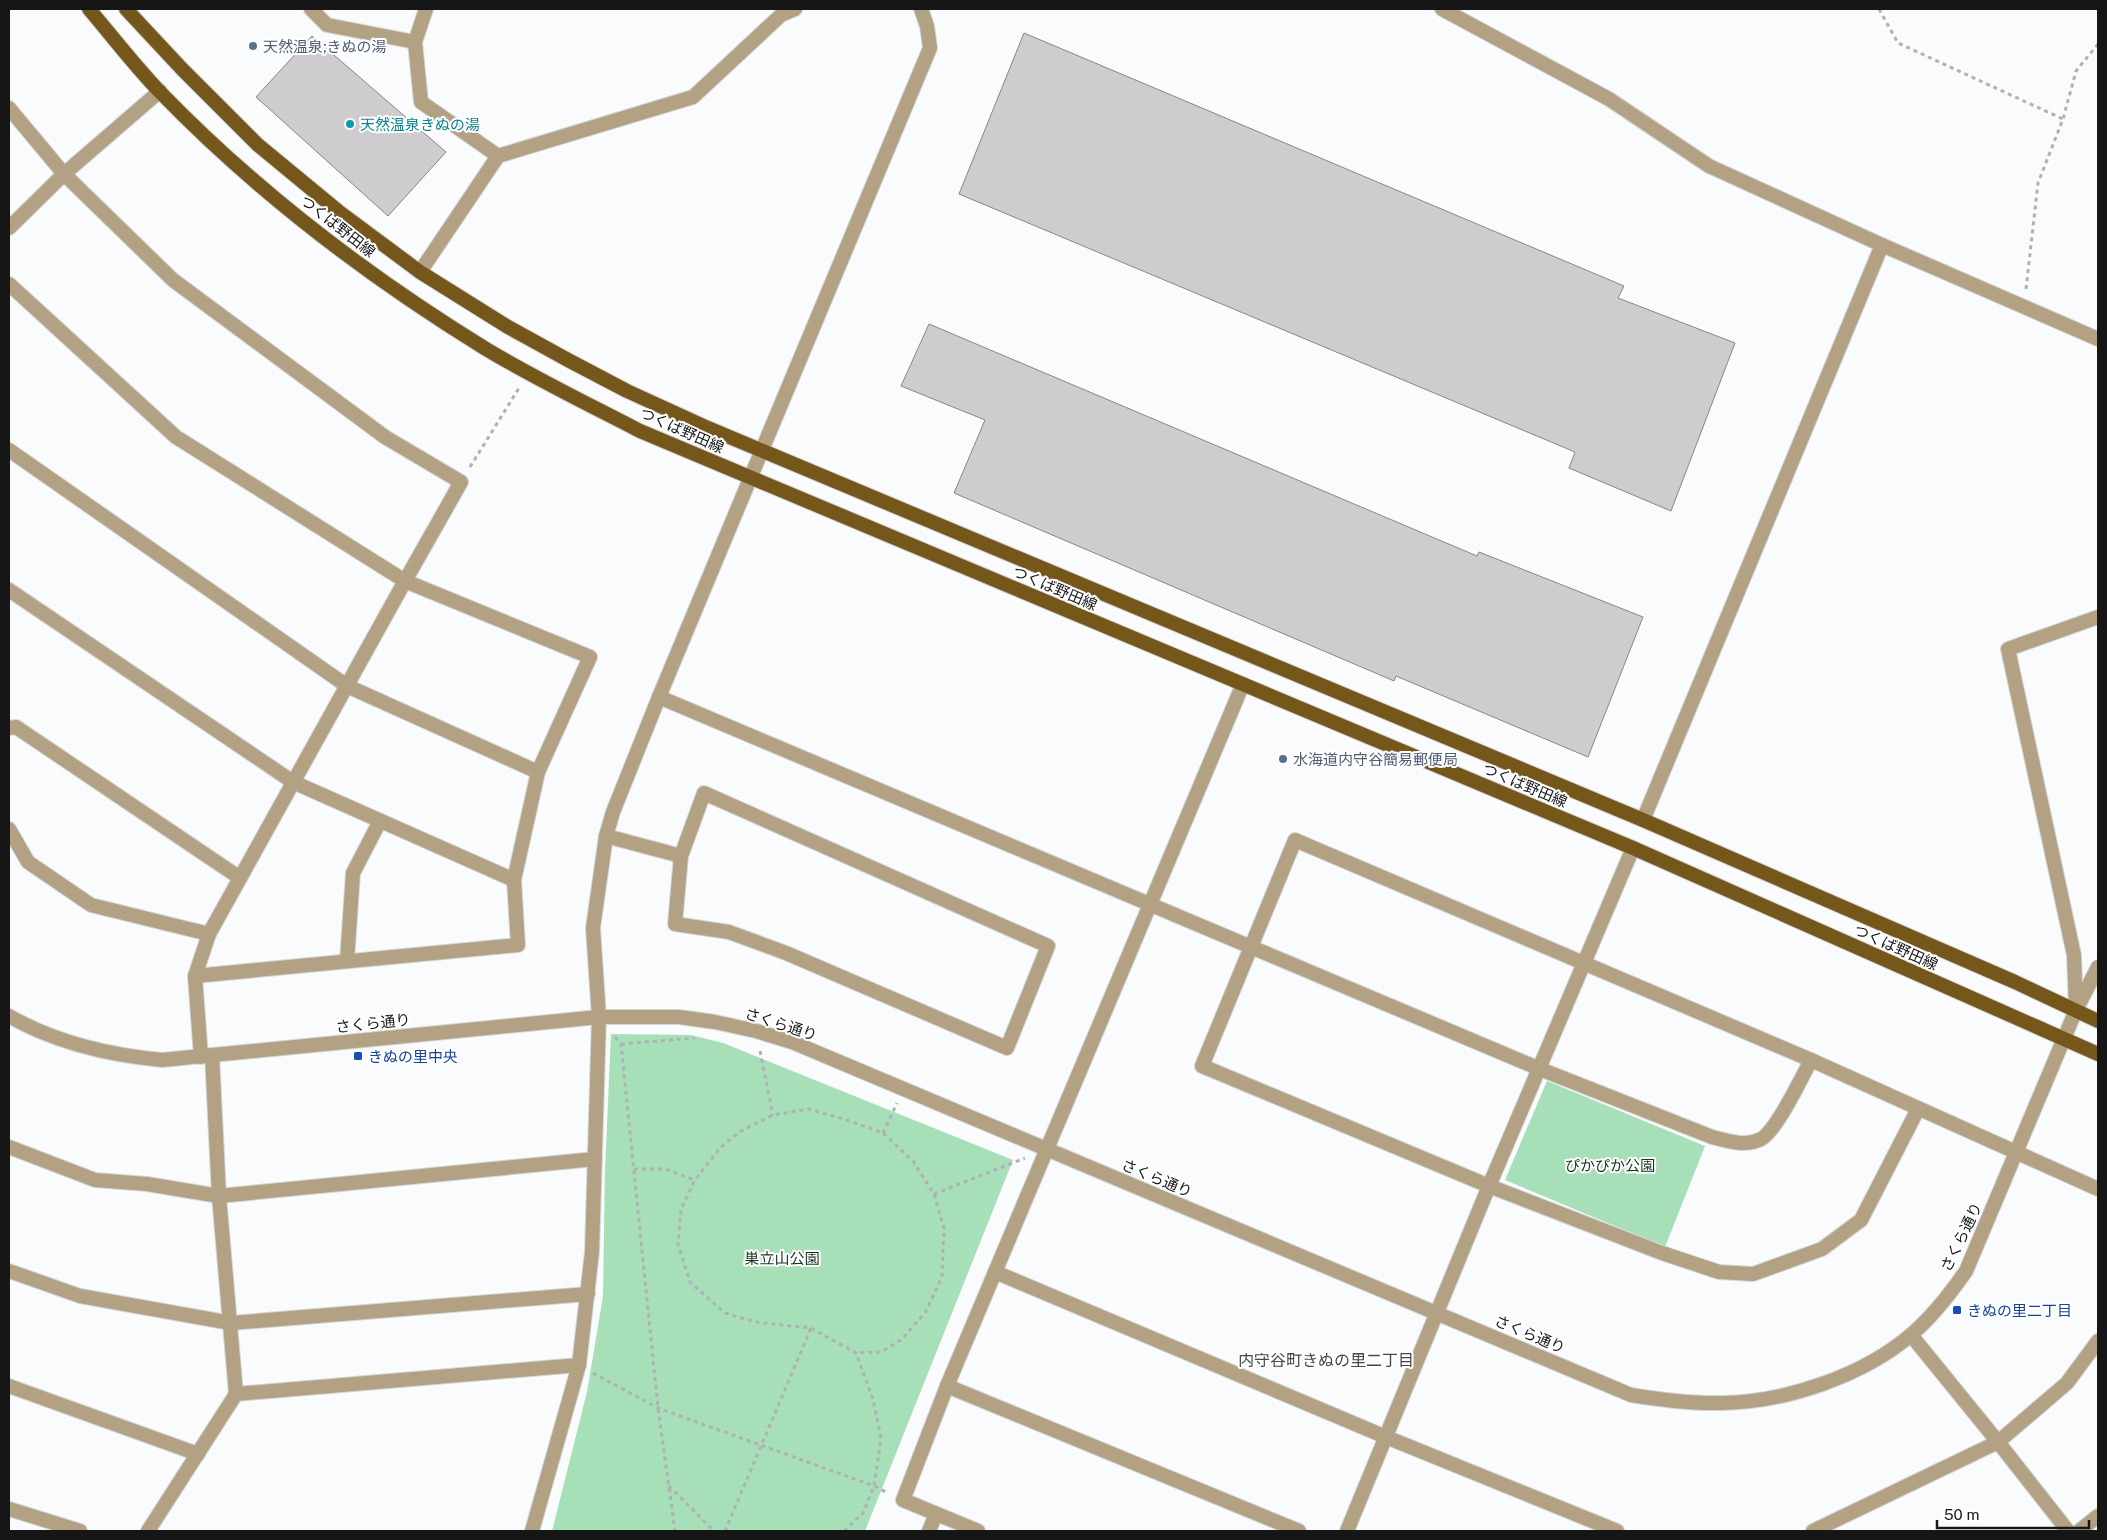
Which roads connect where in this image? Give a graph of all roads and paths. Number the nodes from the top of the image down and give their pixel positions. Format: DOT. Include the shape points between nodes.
graph roads {
  1 [pos="89,9"];
  2 [pos="126,9"];
  3 [pos="311,9"];
  4 [pos="426,9"];
  5 [pos="795,9"];
  6 [pos="921,9"];
  7 [pos="1442,9"];
  8 [pos="1879,9"];
  9 [pos="415,42"];
  10 [pos="2098,44"];
  11 [pos="160,91"];
  12 [pos="9,108"];
  13 [pos="2063,119"];
  14 [pos="498,156"];
  15 [pos="64,174"];
  16 [pos="9,228"];
  17 [pos="1882,245"];
  18 [pos="420,272"];
  19 [pos="9,284"];
  20 [pos="2024,307"];
  21 [pos="2098,339"];
  22 [pos="529,372"];
  23 [pos="9,450"];
  24 [pos="762,450"];
  25 [pos="751,478"];
  26 [pos="461,482"];
  27 [pos="405,581"];
  28 [pos="9,590"];
  29 [pos="2098,617"];
  30 [pos="1243,684"];
  31 [pos="347,686"];
  32 [pos="659,697"];
  33 [pos="9,728"];
  34 [pos="538,772"];
  35 [pos="293,782"];
  36 [pos="1643,820"];
  37 [pos="380,821"];
  38 [pos="9,829"];
  39 [pos="606,836"];
  40 [pos="1632,848"];
  41 [pos="681,856"];
  42 [pos="240,878"];
  43 [pos="514,880"];
  44 [pos="1149,904"];
  45 [pos="209,934"];
  46 [pos="1249,947"];
  47 [pos="347,961"];
  48 [pos="1584,963"];
  49 [pos="2098,967"];
  50 [pos="195,976"];
  51 [pos="2076,1010"];
  52 [pos="9,1016"];
  53 [pos="599,1017"];
  54 [pos="2098,1021"];
  55 [pos="756,1031"];
  56 [pos="703,1037"];
  57 [pos="2064,1039"];
  58 [pos="621,1044"];
  59 [pos="2098,1054"];
  60 [pos="206,1056"];
  61 [pos="1810,1060"];
  62 [pos="1540,1069"];
  63 [pos="903,1089"];
  64 [pos="1918,1109"];
  65 [pos="773,1115"];
  66 [pos="883,1132"];
  67 [pos="9,1147"];
  68 [pos="1046,1150"];
  69 [pos="2017,1154"];
  70 [pos="595,1159"];
  71 [pos="634,1169"];
  72 [pos="695,1180"];
  73 [pos="1489,1186"];
  74 [pos="2098,1189"];
  75 [pos="934,1194"];
  76 [pos="219,1196"];
  77 [pos="9,1271"];
  78 [pos="995,1272"];
  79 [pos="588,1294"];
  80 [pos="1436,1312"];
  81 [pos="231,1324"];
  82 [pos="811,1328"];
  83 [pos="1910,1335"];
  84 [pos="2098,1341"];
  85 [pos="856,1353"];
  86 [pos="579,1365"];
  87 [pos="9,1386"];
  88 [pos="947,1386"];
  89 [pos="236,1394"];
  90 [pos="658,1408"];
  91 [pos="1386,1437"];
  92 [pos="1998,1442"];
  93 [pos="762,1445"];
  94 [pos="198,1454"];
  95 [pos="669,1486"];
  96 [pos="874,1486"];
  97 [pos="903,1500"];
  98 [pos="9,1509"];
  99 [pos="936,1514"];
  100 [pos="2098,1516"];
  101 [pos="80,1531"];
  102 [pos="148,1531"];
  103 [pos="532,1531"];
  104 [pos="675,1531"];
  105 [pos="714,1531"];
  106 [pos="725,1531"];
  107 [pos="844,1531"];
  108 [pos="929,1531"];
  109 [pos="978,1531"];
  110 [pos="1299,1531"];
  111 [pos="1347,1531"];
  112 [pos="1617,1531"];
  113 [pos="1813,1531"];
  114 [pos="2068,1531"];
  115 [pos="2079,1531"];
  1 -- 11 [label="main road, つくば野田線"];
  2 -- 18 [label="main road, つくば野田線" via="258,145 338,211"];
  3 -- 9 [label="street" via="327,25"];
  4 -- 9 [label="street"];
  5 -- 14 [label="street" via="781,15 694,97"];
  6 -- 24 [label="street" via="930,48"];
  7 -- 17 [label="street" via="1609,99 1709,166"];
  8 -- 13 [label="path" via="1898,43"];
  9 -- 14 [label="street" via="422,102"];
  10 -- 13 [label="path" via="2076,71"];
  11 -- 15 [label="street"];
  11 -- 22 [label="main road, つくば野田線" via="238,166 321,235 406,297"];
  12 -- 15 [label="street"];
  13 -- 20 [label="path" via="2038,183"];
  14 -- 18 [label="street"];
  15 -- 16 [label="street"];
  15 -- 26 [label="street" via="173,280 385,437"];
  17 -- 20 [label="street"];
  17 -- 36 [label="street"];
  18 -- 24 [label="main road, つくば野田線" via="508,327 627,391"];
  19 -- 27 [label="street" via="176,438"];
  20 -- 21 [label="street"];
  22 -- 25 [label="main road, つくば野田線" via="640,430"];
  22 -- 26 [label="path"];
  23 -- 31 [label="street"];
  24 -- 25 [label="street"];
  24 -- 36 [label="main road, つくば野田線"];
  25 -- 30 [label="main road, つくば野田線"];
  25 -- 32 [label="street"];
  26 -- 27 [label="street"];
  27 -- 31 [label="street"];
  27 -- 34 [label="street" via="590,657"];
  28 -- 35 [label="street"];
  29 -- 51 [label="street" via="2008,649 2074,955"];
  30 -- 40 [label="main road, つくば野田線"];
  30 -- 44 [label="street"];
  31 -- 34 [label="street"];
  31 -- 35 [label="street"];
  32 -- 39 [label="street"];
  32 -- 44 [label="street"];
  33 -- 42 [label="street" via="16,727"];
  34 -- 43 [label="street"];
  35 -- 37 [label="street"];
  35 -- 42 [label="street"];
  36 -- 51 [label="main road, つくば野田線"];
  37 -- 43 [label="street"];
  37 -- 47 [label="street" via="353,872"];
  38 -- 45 [label="street" via="28,862 91,906"];
  39 -- 41 [label="street"];
  39 -- 53 [label="street" via="593,928"];
  40 -- 48 [label="street"];
  40 -- 57 [label="main road, つくば野田線"];
  41 -- 41 [label="street" via="704,793 1048,946 1007,1048 786,953 728,932 675,924"];
  42 -- 45 [label="street"];
  43 -- 47 [label="street" via="518,945"];
  44 -- 46 [label="street"];
  44 -- 68 [label="street"];
  45 -- 50 [label="street"];
  46 -- 48 [label="street" via="1295,840"];
  46 -- 62 [label="street"];
  46 -- 73 [label="street" via="1202,1066"];
  47 -- 50 [label="street"];
  48 -- 61 [label="street"];
  48 -- 62 [label="street"];
  49 -- 51 [label="street, さくら通り"];
  50 -- 60 [label="street"];
  51 -- 54 [label="main road, つくば野田線"];
  51 -- 57 [label="street, さくら通り"];
  52 -- 60 [label="street, さくら通り" via="102,1052 162,1060"];
  53 -- 55 [label="street, さくら通り" via="679,1017"];
  53 -- 58 [label="path"];
  53 -- 60 [label="street, さくら通り"];
  53 -- 70 [label="street"];
  55 -- 63 [label="street, さくら通り" via="792,1042"];
  55 -- 65 [label="path"];
  56 -- 58 [label="path"];
  57 -- 59 [label="main road, つくば野田線"];
  57 -- 69 [label="street, さくら通り"];
  58 -- 71 [label="path"];
  60 -- 76 [label="street"];
  61 -- 62 [label="street" via="1782,1114 1762,1138 1738,1144 1712,1137"];
  61 -- 64 [label="street"];
  62 -- 73 [label="street"];
  63 -- 66 [label="path"];
  63 -- 68 [label="street, さくら通り"];
  64 -- 69 [label="street"];
  64 -- 73 [label="street" via="1861,1220 1822,1249 1753,1274 1719,1272 1691,1263"];
  65 -- 66 [label="path" via="808,1109"];
  65 -- 72 [label="path" via="741,1131 720,1148"];
  66 -- 75 [label="path" via="913,1161"];
  67 -- 76 [label="street" via="95,1180 147,1184"];
  68 -- 75 [label="path"];
  68 -- 78 [label="street"];
  68 -- 80 [label="street, さくら通り"];
  69 -- 74 [label="street"];
  69 -- 83 [label="street, さくら通り" via="1966,1271 1949,1296"];
  70 -- 76 [label="street"];
  70 -- 79 [label="street"];
  71 -- 72 [label="path" via="665,1170"];
  71 -- 90 [label="path"];
  72 -- 82 [label="path" via="681,1209 678,1244 690,1282 725,1313 756,1322"];
  73 -- 80 [label="street"];
  75 -- 85 [label="path" via="944,1228 942,1277 925,1313 901,1340 881,1352"];
  76 -- 81 [label="street"];
  77 -- 81 [label="street" via="80,1296"];
  78 -- 88 [label="street"];
  78 -- 91 [label="street"];
  79 -- 81 [label="street"];
  79 -- 86 [label="street"];
  80 -- 83 [label="street, さくら通り" via="1631,1395 1673,1402 1723,1404 1773,1398 1824,1384 1869,1363"];
  80 -- 91 [label="street"];
  81 -- 89 [label="street"];
  82 -- 85 [label="path"];
  82 -- 93 [label="path"];
  83 -- 92 [label="street"];
  84 -- 92 [label="street" via="2067,1383"];
  85 -- 96 [label="path" via="873,1399 881,1438"];
  86 -- 89 [label="street"];
  86 -- 90 [label="path"];
  86 -- 103 [label="street"];
  87 -- 94 [label="street"];
  88 -- 97 [label="street"];
  88 -- 110 [label="street"];
  89 -- 94 [label="street"];
  90 -- 93 [label="path"];
  90 -- 95 [label="path"];
  91 -- 111 [label="street"];
  91 -- 112 [label="street"];
  92 -- 113 [label="street"];
  92 -- 114 [label="street"];
  93 -- 96 [label="path"];
  93 -- 106 [label="path"];
  94 -- 102 [label="street"];
  95 -- 104 [label="path"];
  95 -- 105 [label="path"];
  96 -- 97 [label="path"];
  96 -- 107 [label="path" via="863,1513"];
  97 -- 99 [label="street"];
  98 -- 101 [label="street"];
  99 -- 108 [label="street"];
  99 -- 109 [label="street"];
  100 -- 115 [label="street"];
}
